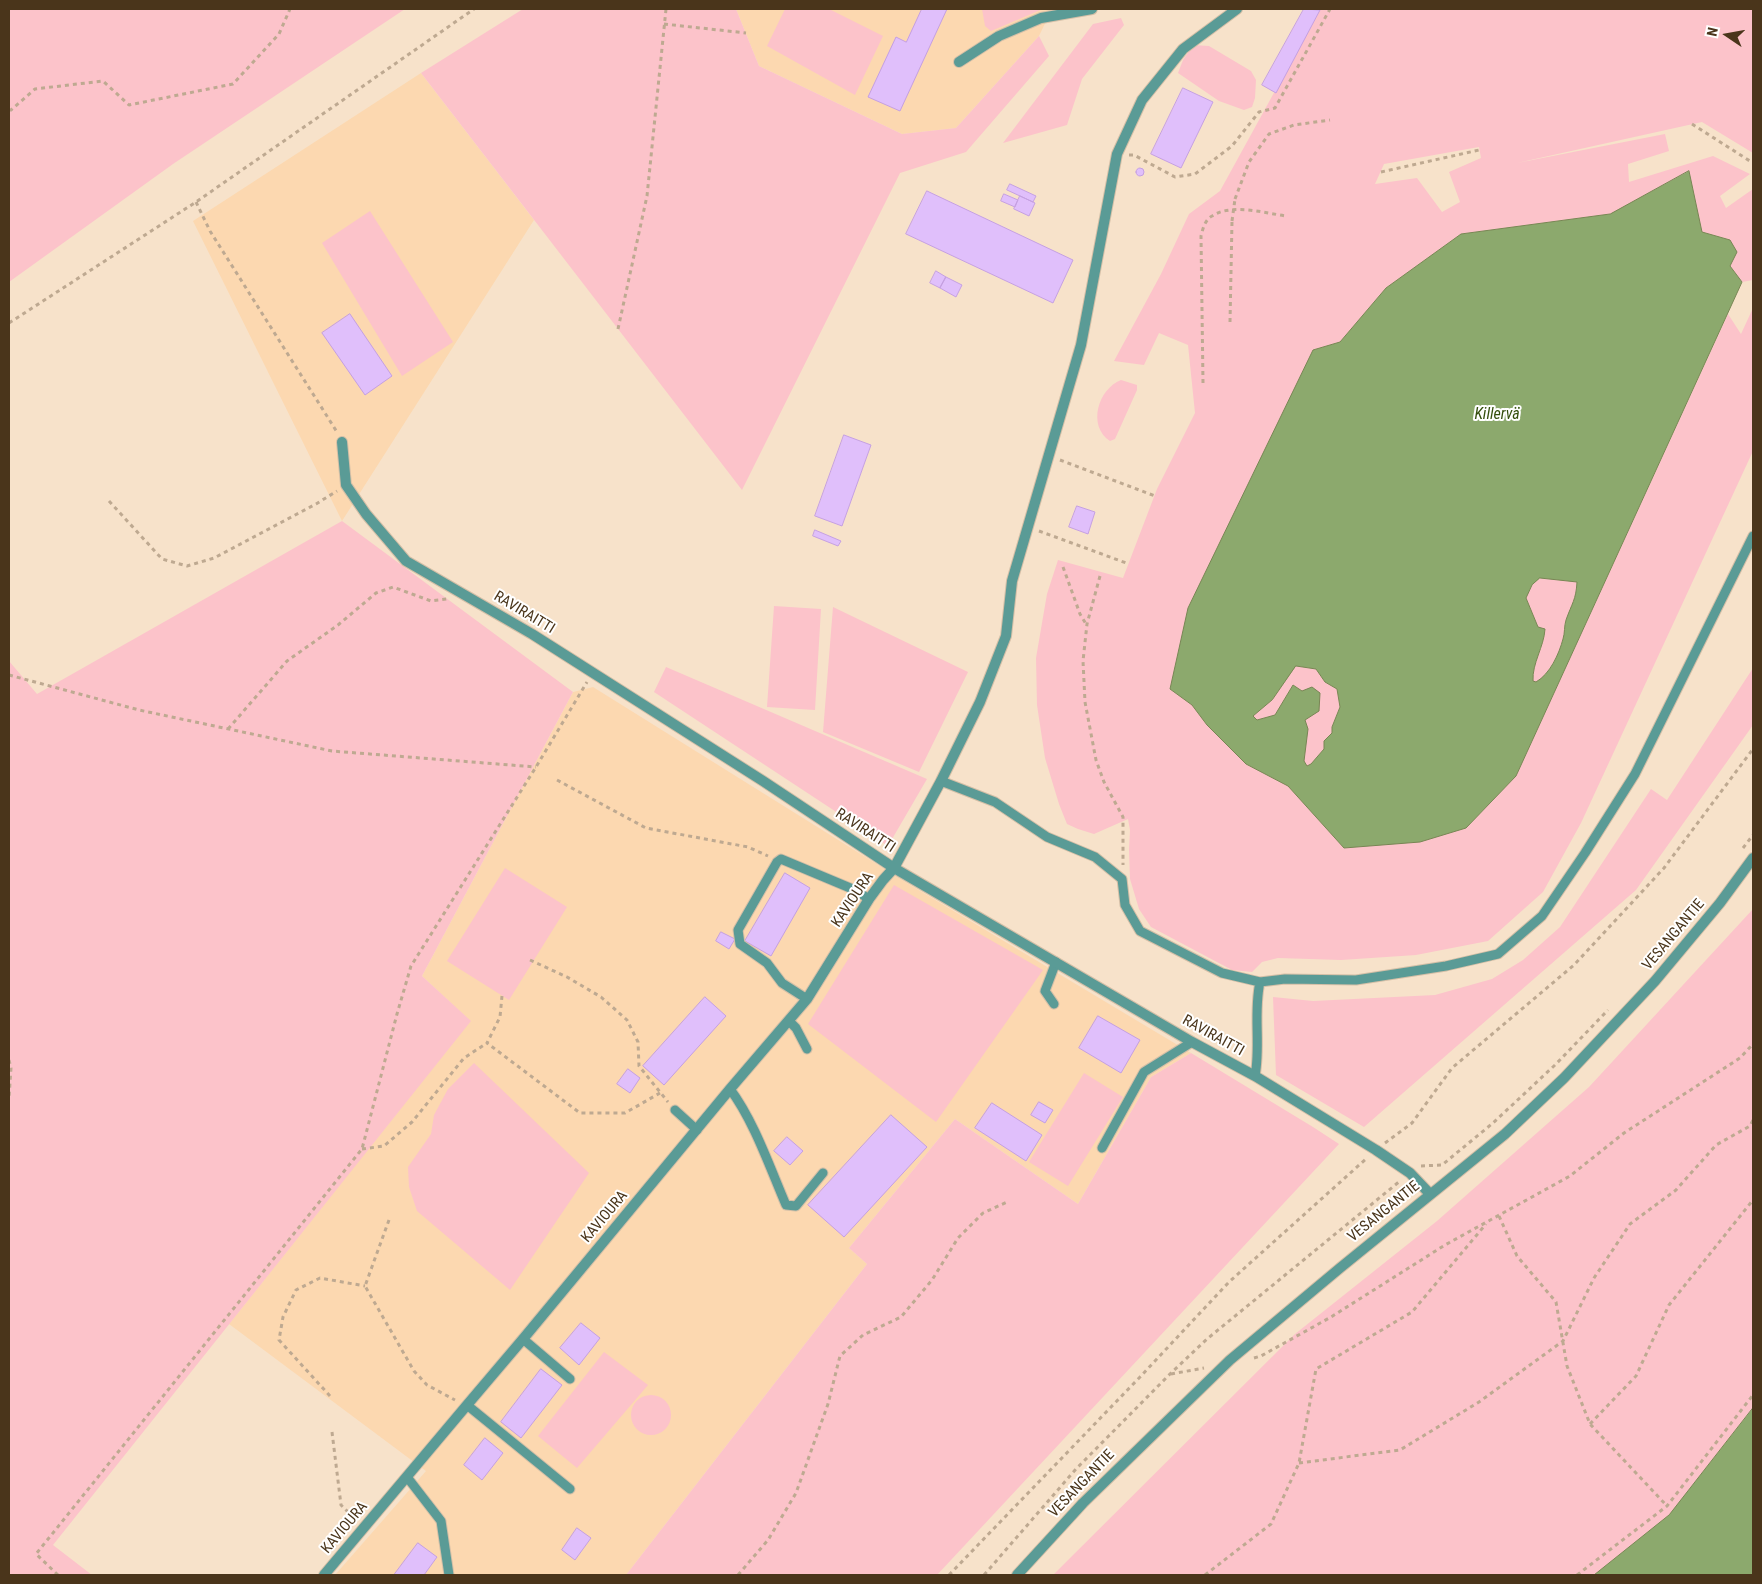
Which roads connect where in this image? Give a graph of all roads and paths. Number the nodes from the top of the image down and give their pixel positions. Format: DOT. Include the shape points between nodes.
graph roads {
  1 [pos="290,9"];
  2 [pos="474,9"];
  3 [pos="666,9"];
  4 [pos="1092,9"];
  5 [pos="1237,9"];
  6 [pos="1330,9"];
  7 [pos="1075,10"];
  8 [pos="664,24"];
  9 [pos="746,33"];
  10 [pos="958,62"];
  11 [pos="9,110"];
  12 [pos="1330,120"];
  13 [pos="1692,124"];
  14 [pos="1479,150"];
  15 [pos="1117,154"];
  16 [pos="1753,162"];
  17 [pos="1381,172"];
  18 [pos="196,202"];
  19 [pos="1286,216"];
  20 [pos="1230,322"];
  21 [pos="9,323"];
  22 [pos="618,330"];
  23 [pos="1203,383"];
  24 [pos="342,442"];
  25 [pos="1048,456"];
  26 [pos="346,485"];
  27 [pos="1155,496"];
  28 [pos="109,500"];
  29 [pos="1027,526"];
  30 [pos="1753,536"];
  31 [pos="1129,564"];
  32 [pos="1063,567"];
  33 [pos="1100,576"];
  34 [pos="467,597"];
  35 [pos="1087,624"];
  36 [pos="593,673"];
  37 [pos="9,674"];
  38 [pos="228,729"];
  39 [pos="1753,749"];
  40 [pos="536,767"];
  41 [pos="557,780"];
  42 [pos="941,781"];
  43 [pos="1753,835"];
  44 [pos="1742,850"];
  45 [pos="1753,858"];
  46 [pos="781,859"];
  47 [pos="894,868"];
  48 [pos="1122,879"];
  49 [pos="869,899"];
  50 [pos="530,960"];
  51 [pos="1056,962"];
  52 [pos="1260,982"];
  53 [pos="502,996"];
  54 [pos="807,1000"];
  55 [pos="1054,1004"];
  56 [pos="1610,1008"];
  57 [pos="789,1021"];
  58 [pos="1192,1042"];
  59 [pos="487,1043"];
  60 [pos="1753,1044"];
  61 [pos="807,1049"];
  62 [pos="9,1060"];
  63 [pos="1255,1076"];
  64 [pos="730,1089"];
  65 [pos="660,1093"];
  66 [pos="9,1098"];
  67 [pos="674,1110"];
  68 [pos="1753,1120"];
  69 [pos="697,1130"];
  70 [pos="1102,1148"];
  71 [pos="362,1149"];
  72 [pos="1376,1150"];
  73 [pos="823,1173"];
  74 [pos="1410,1173"];
  75 [pos="1430,1194"];
  76 [pos="1753,1200"];
  77 [pos="1007,1202"];
  78 [pos="1499,1216"];
  79 [pos="389,1220"];
  80 [pos="1488,1222"];
  81 [pos="365,1286"];
  82 [pos="523,1339"];
  83 [pos="1563,1341"];
  84 [pos="1252,1358"];
  85 [pos="1226,1363"];
  86 [pos="1170,1374"];
  87 [pos="570,1379"];
  88 [pos="1753,1395"];
  89 [pos="330,1396"];
  90 [pos="467,1405"];
  91 [pos="1590,1424"];
  92 [pos="332,1432"];
  93 [pos="1299,1463"];
  94 [pos="407,1476"];
  95 [pos="570,1489"];
  96 [pos="1667,1506"];
  97 [pos="364,1529"];
  98 [pos="58,1575"];
  99 [pos="324,1575"];
  100 [pos="449,1575"];
  101 [pos="738,1575"];
  102 [pos="949,1575"];
  103 [pos="984,1575"];
  104 [pos="1017,1575"];
  105 [pos="1205,1575"];
  106 [pos="1577,1575"];
  1 -- 11 [label="path" via="278,34 234,84 129,105 103,81 35,89"];
  2 -- 18 [label="path"];
  3 -- 8 [label="path"];
  4 -- 7 [label="street"];
  5 -- 15 [label="street, KAVIOURA" via="1183,49 1142,100"];
  6 -- 15 [label="path" via="1275,108 1259,112 1232,146 1195,174 1175,177 1134,155"];
  7 -- 10 [label="street" via="1041,18 999,36"];
  8 -- 9 [label="path"];
  8 -- 22 [label="path" via="647,196"];
  12 -- 20 [label="path, bridge" via="1294,125 1270,134 1249,162 1235,199 1232,221"];
  13 -- 16 [label="path"];
  14 -- 17 [label="path"];
  15 -- 25 [label="street, KAVIOURA" via="1081,345"];
  18 -- 21 [label="path"];
  18 -- 24 [label="path" via="210,231"];
  19 -- 23 [label="path" via="1224,210 1210,216 1204,225 1201,236"];
  24 -- 26 [label="street, RAVIRAITTI"];
  25 -- 27 [label="path"];
  25 -- 29 [label="street, KAVIOURA"];
  26 -- 28 [label="path" via="214,558 187,566 162,559"];
  26 -- 34 [label="street, RAVIRAITTI" via="406,561"];
  29 -- 31 [label="path"];
  29 -- 42 [label="street, KAVIOURA" via="1012,581 1006,636 980,702"];
  30 -- 52 [label="lane" via="1635,774 1542,916 1498,954 1356,980"];
  32 -- 35 [label="path" via="1080,614"];
  33 -- 35 [label="path"];
  34 -- 36 [label="street, RAVIRAITTI"];
  34 -- 38 [label="path" via="431,601 393,587 376,593 287,662"];
  35 -- 48 [label="path" via="1083,661 1085,702 1096,760 1123,817"];
  36 -- 40 [label="path"];
  36 -- 47 [label="street, RAVIRAITTI"];
  37 -- 38 [label="path" via="139,710"];
  38 -- 40 [label="path" via="332,751"];
  39 -- 72 [label="path" via="1664,868 1581,958 1452,1068 1412,1123"];
  40 -- 71 [label="path" via="411,966"];
  41 -- 46 [label="path" via="646,828 748,847"];
  42 -- 47 [label="street, KAVIOURA"];
  42 -- 48 [label="lane" via="995,802 1047,836 1095,857"];
  43 -- 44 [label="path"];
  45 -- 75 [label="street, VESANGANTIE" via="1655,981 1564,1078 1505,1134"];
  46 -- 49 [label="lane"];
  46 -- 54 [label="lane" via="738,930 740,944 768,963 782,982"];
  47 -- 49 [label="street, KAVIOURA"];
  47 -- 51 [label="street, RAVIRAITTI"];
  48 -- 52 [label="lane" via="1125,905 1140,931 1222,973"];
  49 -- 54 [label="street, KAVIOURA"];
  50 -- 65 [label="path" via="601,997 627,1020 638,1042 638,1066"];
  51 -- 55 [label="lane" via="1045,990"];
  51 -- 58 [label="street, RAVIRAITTI"];
  52 -- 63 [label="lane"];
  53 -- 59 [label="path" via="500,1017"];
  54 -- 57 [label="street, KAVIOURA"];
  56 -- 74 [label="path" via="1493,1123 1442,1165 1416,1166"];
  57 -- 61 [label="lane"];
  57 -- 64 [label="street, KAVIOURA"];
  58 -- 63 [label="street, RAVIRAITTI"];
  58 -- 70 [label="lane" via="1144,1072"];
  59 -- 65 [label="path" via="580,1113 624,1113"];
  59 -- 71 [label="path" via="464,1058 412,1122 384,1146"];
  60 -- 78 [label="path" via="1740,1058 1624,1133 1570,1176"];
  62 -- 66 [label="path"];
  63 -- 72 [label="street, RAVIRAITTI"];
  64 -- 69 [label="street, KAVIOURA"];
  64 -- 73 [label="lane" via="747,1116 786,1205 796,1206"];
  65 -- 67 [label="path"];
  67 -- 69 [label="lane"];
  68 -- 83 [label="path" via="1750,1126 1716,1145 1676,1190 1630,1224 1594,1278"];
  69 -- 82 [label="street, KAVIOURA"];
  71 -- 98 [label="path" via="36,1554"];
  72 -- 74 [label="street, RAVIRAITTI"];
  72 -- 102 [label="path" via="1229,1282"];
  74 -- 75 [label="street, RAVIRAITTI"];
  74 -- 86 [label="path" via="1207,1339"];
  75 -- 85 [label="street, VESANGANTIE"];
  76 -- 91 [label="path" via="1669,1305 1636,1376"];
  77 -- 101 [label="path" via="983,1213 958,1238 932,1280 901,1317 864,1334 840,1356 828,1404 796,1493 768,1540"];
  78 -- 80 [label="path"];
  78 -- 83 [label="path" via="1517,1256 1556,1302"];
  79 -- 81 [label="path"];
  80 -- 84 [label="path" via="1445,1245 1331,1317"];
  80 -- 93 [label="path" via="1412,1312 1316,1370"];
  81 -- 89 [label="path" via="320,1278 296,1290 283,1317 279,1340"];
  81 -- 90 [label="path" via="414,1371 427,1386"];
  82 -- 87 [label="lane"];
  82 -- 90 [label="street, KAVIOURA"];
  83 -- 91 [label="path" via="1567,1366"];
  83 -- 93 [label="path" via="1479,1402 1400,1450"];
  85 -- 86 [label="path"];
  85 -- 104 [label="street, VESANGANTIE" via="1083,1503"];
  86 -- 103 [label="path" via="1076,1469"];
  88 -- 96 [label="path"];
  90 -- 94 [label="street, KAVIOURA"];
  90 -- 95 [label="lane"];
  91 -- 96 [label="path"];
  92 -- 97 [label="path" via="341,1505"];
  93 -- 105 [label="path" via="1271,1524"];
  94 -- 97 [label="street, KAVIOURA"];
  94 -- 100 [label="lane" via="441,1521"];
  96 -- 106 [label="path"];
  97 -- 99 [label="street, KAVIOURA"];
}
